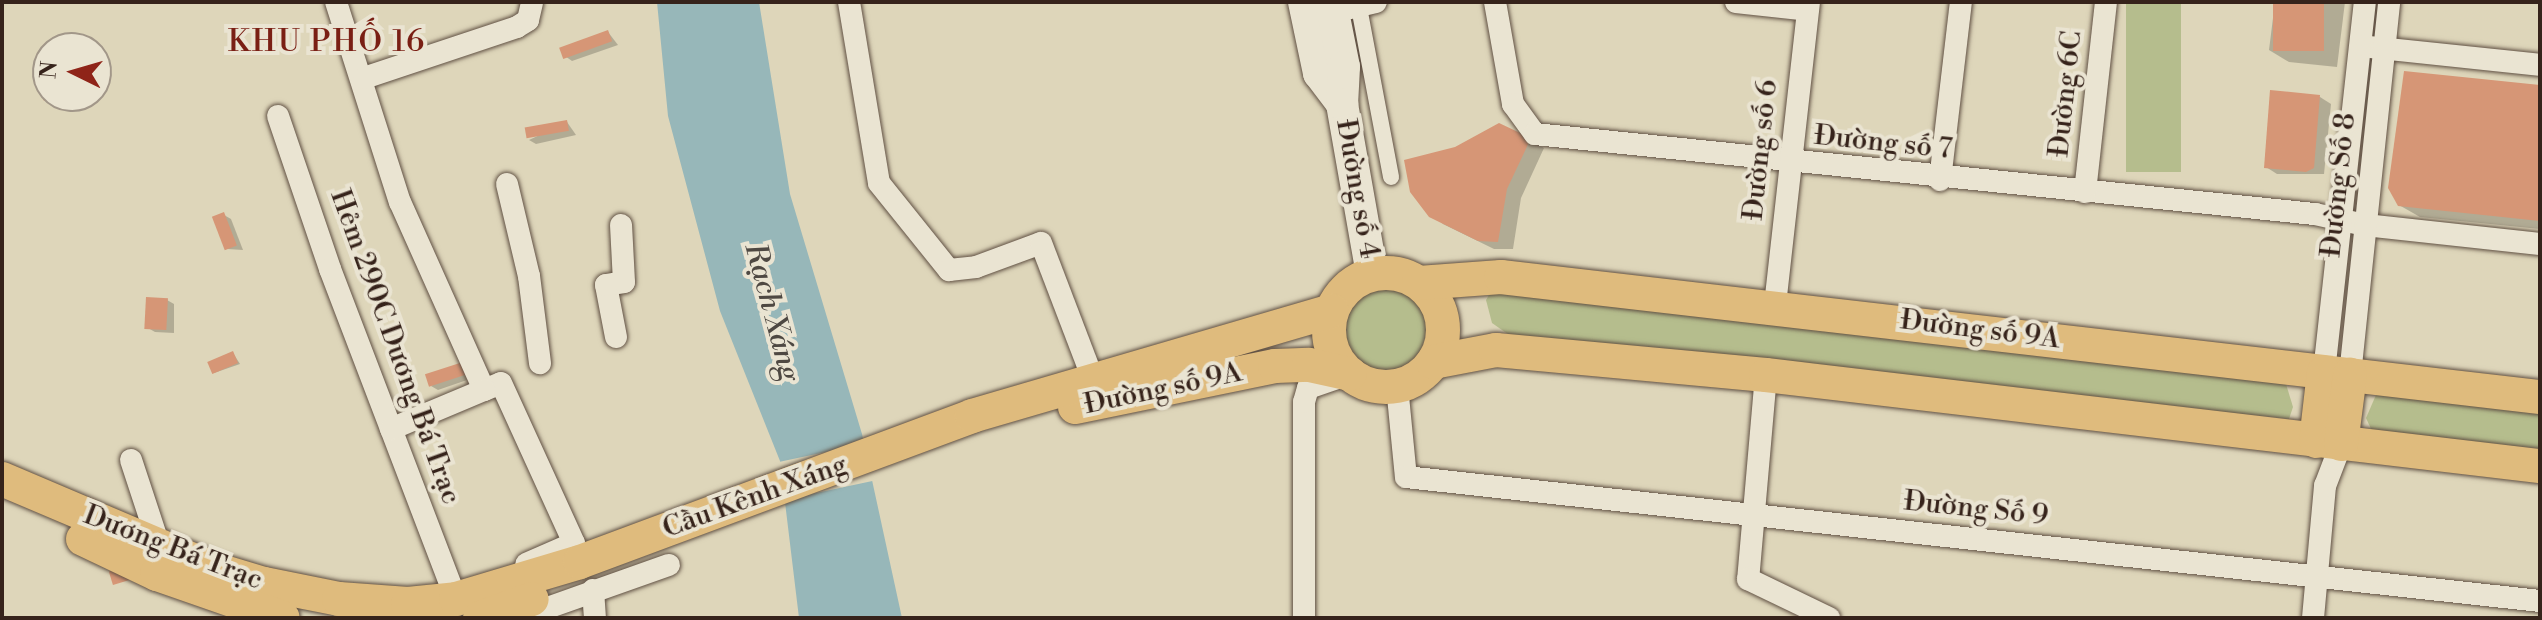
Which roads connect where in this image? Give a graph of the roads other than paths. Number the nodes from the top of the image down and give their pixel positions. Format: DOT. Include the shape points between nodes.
graph roads {
  1 [pos="336,2"];
  2 [pos="532,2"];
  3 [pos="849,2"];
  4 [pos="1495,2"];
  5 [pos="1736,2"];
  6 [pos="1961,2"];
  7 [pos="2106,2"];
  8 [pos="2365,2"];
  9 [pos="2389,2"];
  10 [pos="1343,4"];
  11 [pos="1809,6"];
  12 [pos="2360,46"];
  13 [pos="2384,49"];
  14 [pos="2540,65"];
  15 [pos="364,78"];
  16 [pos="278,116"];
  17 [pos="1789,164"];
  18 [pos="1391,177"];
  19 [pos="1940,180"];
  20 [pos="507,184"];
  21 [pos="2085,192"];
  22 [pos="2341,221"];
  23 [pos="621,225"];
  24 [pos="2365,225"];
  25 [pos="2540,244"];
  26 [pos="1372,274"];
  27 [pos="1419,283"];
  28 [pos="1775,305"];
  29 [pos="1332,311"];
  30 [pos="616,337"];
  31 [pos="1433,362"];
  32 [pos="540,363"];
  33 [pos="1350,374"];
  34 [pos="2337,374"];
  35 [pos="1766,375"];
  36 [pos="1093,379"];
  37 [pos="1397,386"];
  38 [pos="484,390"];
  39 [pos="2540,397"];
  40 [pos="976,425"];
  41 [pos="391,429"];
  42 [pos="2328,442"];
  43 [pos="131,460"];
  44 [pos="2540,466"];
  45 [pos="2,479"];
  46 [pos="2,503"];
  47 [pos="1753,515"];
  48 [pos="158,560"];
  49 [pos="669,565"];
  50 [pos="2317,576"];
  51 [pos="541,585"];
  52 [pos="593,590"];
  53 [pos="2540,601"];
  54 [pos="463,602"];
  55 [pos="283,618"];
  56 [pos="518,618"];
  57 [pos="595,618"];
  58 [pos="1304,618"];
  59 [pos="1829,618"];
  60 [pos="2313,618"];
  1 -- 15 [label="street"];
  2 -- 15 [label="street" via="528,20 517,27"];
  3 -- 36 [label="street" via="879,183 949,270 976,267 1041,243"];
  4 -- 17 [label="street, Đường số 7" via="1513,104 1535,134"];
  5 -- 11 [label="street"];
  6 -- 19 [label="street"];
  7 -- 21 [label="street, Đường 6C"];
  8 -- 12 [label="street, Đường Số 8"];
  9 -- 13 [label="street, Đường Số 8"];
  10 -- 18 [label="street"];
  10 -- 26 [label="main road, Đường số 4" via="1319,73 1342,104"];
  11 -- 17 [label="street, Đường số 6"];
  12 -- 13 [label="street"];
  12 -- 22 [label="street, Đường Số 8"];
  13 -- 14 [label="street"];
  13 -- 24 [label="street, Đường Số 8"];
  15 -- 38 [label="street" via="412,227"];
  16 -- 41 [label="street, Hẻm 290C Dương Bá Trạc"];
  17 -- 19 [label="street, Đường số 7"];
  17 -- 28 [label="street, Đường số 6"];
  19 -- 21 [label="street, Đường số 7"];
  20 -- 32 [label="street" via="529,276"];
  21 -- 22 [label="street, Đường số 7"];
  22 -- 24 [label="street, Đường số 7"];
  22 -- 34 [label="street, Đường Số 8"];
  23 -- 30 [label="street" via="624,282 606,285"];
  24 -- 25 [label="street"];
  24 -- 34 [label="street, Đường Số 8"];
  26 -- 27 [label="main road" via="1392,273"];
  26 -- 29 [label="main road" via="1355,282"];
  27 -- 28 [label="main road, Đường số 9A" via="1501,277"];
  27 -- 31 [label="main road" via="1440,311 1442,337"];
  28 -- 34 [label="main road, Đường số 9A"];
  29 -- 33 [label="main road" via="1331,345"];
  29 -- 36 [label="main road, Đường số 9A"];
  31 -- 35 [label="main road" via="1496,350"];
  31 -- 37 [label="main road"];
  33 -- 37 [label="main road" via="1373,385"];
  33 -- 40 [label="main road, Đường số 9A" via="1309,365 1275,366"];
  33 -- 58 [label="street" via="1319,381 1308,388 1304,402"];
  34 -- 39 [label="main road, Đường số 9A"];
  34 -- 42 [label="main road"];
  35 -- 42 [label="main road"];
  35 -- 47 [label="street"];
  36 -- 40 [label="main road, Đường số 9A"];
  37 -- 47 [label="street, Đường Số 9" via="1406,477"];
  38 -- 41 [label="street"];
  38 -- 54 [label="street" via="501,383 574,543"];
  40 -- 51 [label="main road, Cầu Kênh Xáng"];
  41 -- 54 [label="street, Hẻm 290C Dương Bá Trạc"];
  42 -- 44 [label="main road"];
  42 -- 50 [label="street" via="2315,455 2325,486"];
  43 -- 48 [label="street"];
  45 -- 48 [label="main road, Dương Bá Trạc"];
  46 -- 48 [label="main road, Dương Bá Trạc"];
  47 -- 50 [label="street, Đường Số 9"];
  47 -- 59 [label="street" via="1748,579"];
  48 -- 54 [label="main road, Dương Bá Trạc" via="321,597"];
  48 -- 55 [label="main road, Dương Bá Trạc"];
  49 -- 52 [label="street"];
  50 -- 53 [label="street, Đường Số 9"];
  50 -- 60 [label="street"];
  51 -- 54 [label="main road, Dương Bá Trạc"];
  52 -- 56 [label="street"];
  52 -- 57 [label="street"];
}
